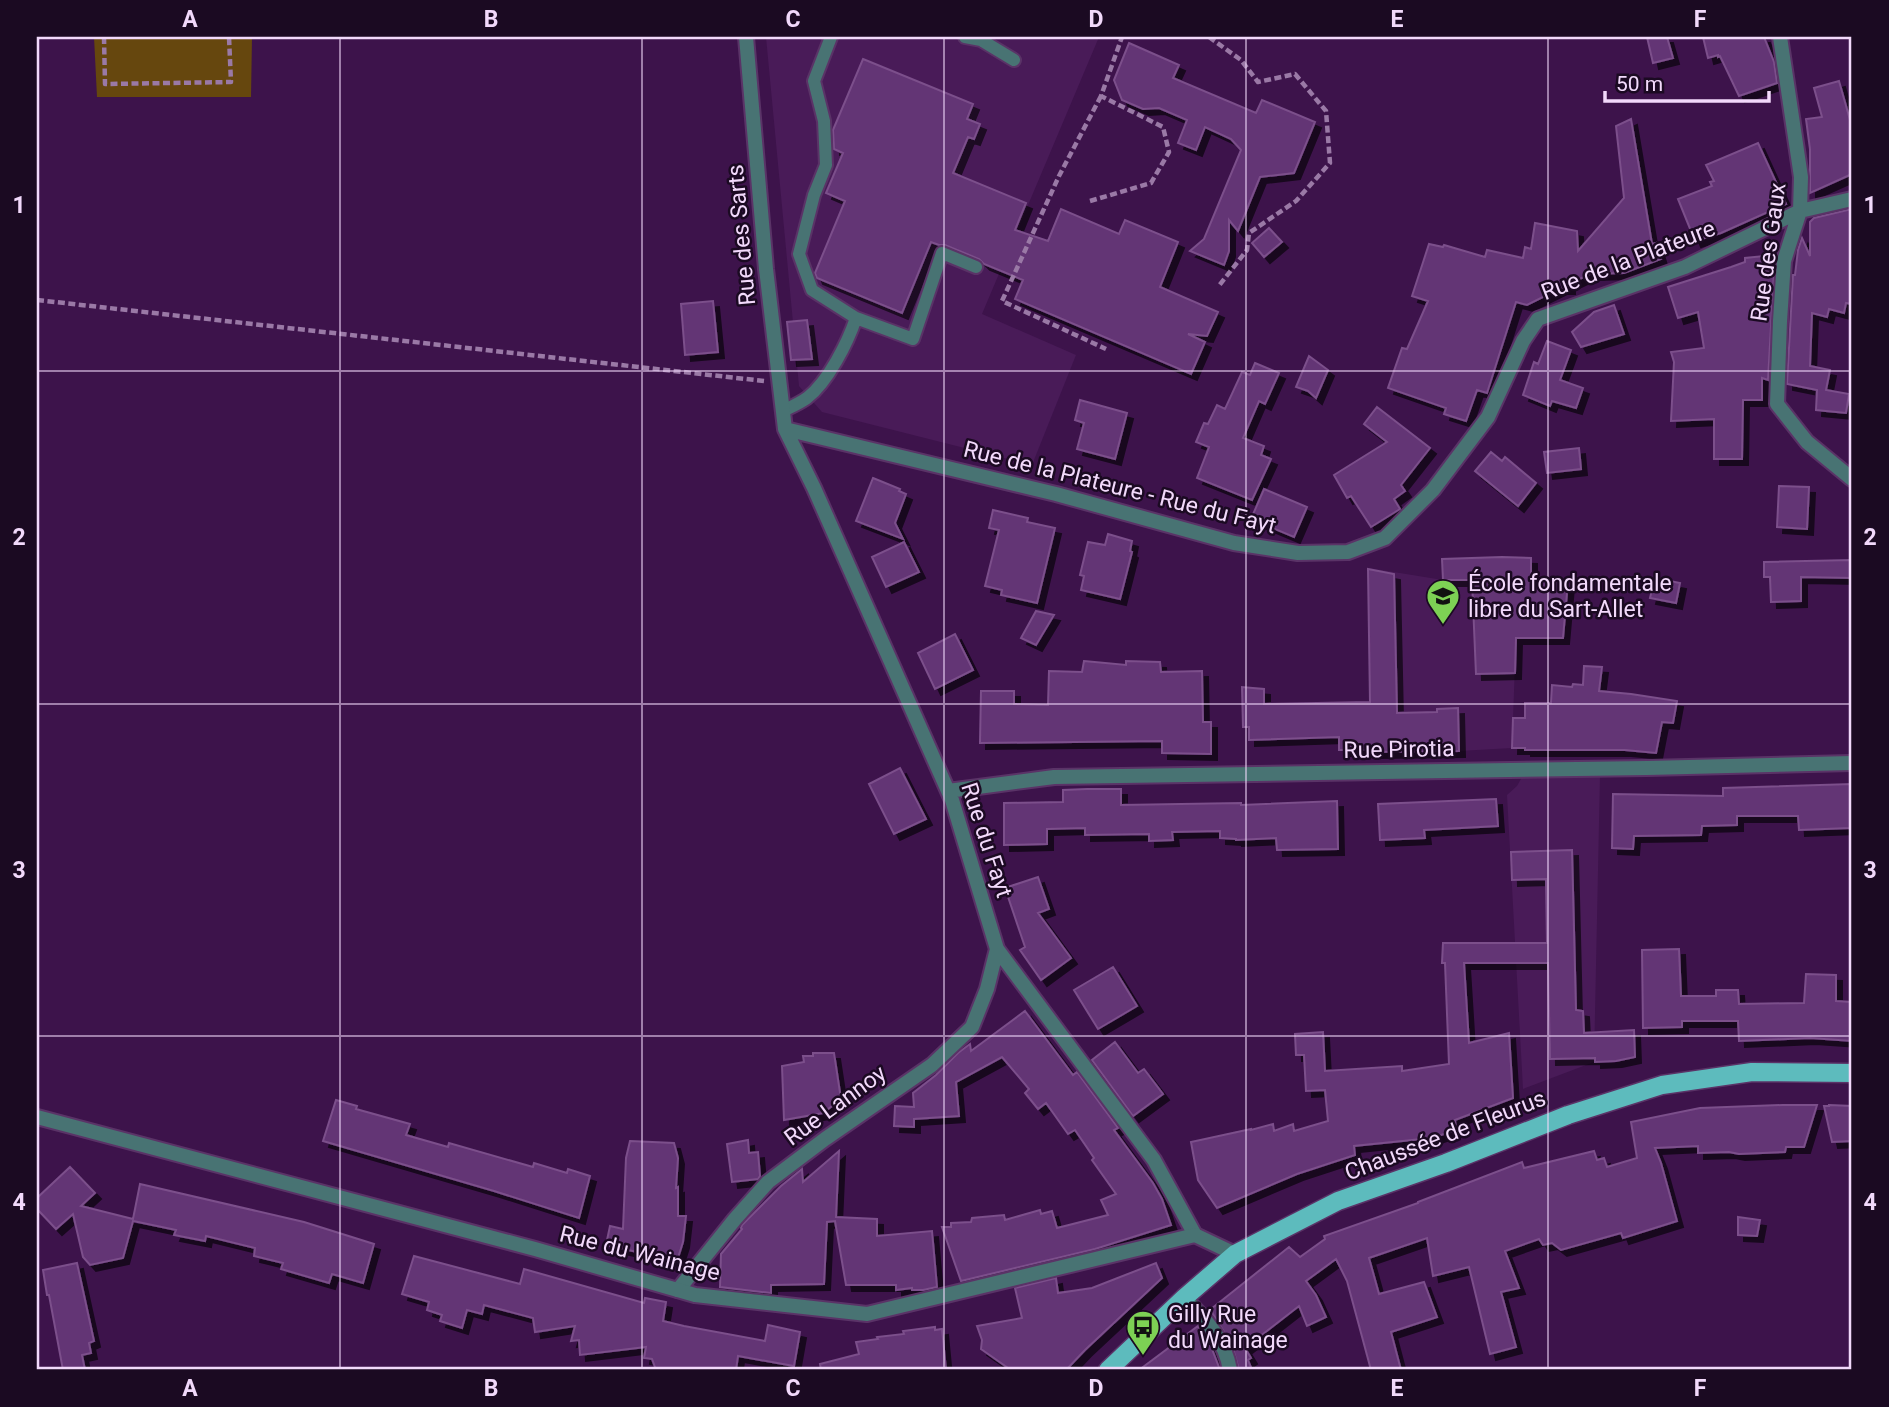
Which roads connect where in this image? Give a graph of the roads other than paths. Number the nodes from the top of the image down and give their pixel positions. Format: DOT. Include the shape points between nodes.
graph roads {
  1 [pos="746,37"];
  2 [pos="831,37"];
  3 [pos="965,37"];
  4 [pos="1781,40"];
  5 [pos="1014,60"];
  6 [pos="1852,199"];
  7 [pos="1800,211"];
  8 [pos="976,267"];
  9 [pos="856,318"];
  10 [pos="1538,318"];
  11 [pos="783,411"];
  12 [pos="785,429"];
  13 [pos="1852,479"];
  14 [pos="1852,763"];
  15 [pos="948,791"];
  16 [pos="997,948"];
  17 [pos="1852,1073"];
  18 [pos="37,1117"];
  19 [pos="1195,1235"];
  20 [pos="1234,1254"];
  21 [pos="678,1290"];
  22 [pos="1184,1298"];
  23 [pos="1108,1370"];
  24 [pos="1230,1370"];
  1 -- 11 [label="street, Rue des Sarts"];
  2 -- 9 [label="lane" via="814,80 824,121 826,165 800,254 812,290"];
  3 -- 5 [label="lane" via="981,40"];
  4 -- 7 [label="street, Rue des Gaux" via="1801,177"];
  6 -- 7 [label="street, Rue de la Plateure"];
  7 -- 10 [label="street, Rue de la Plateure" via="1685,267"];
  7 -- 13 [label="street, Rue des Gaux" via="1784,261 1777,404 1807,442"];
  8 -- 9 [label="lane" via="942,253 913,339"];
  9 -- 11 [label="lane" via="834,366 808,397"];
  10 -- 12 [label="street, Rue de la Plateure - Rue du Fayt" via="1488,417 1433,490 1385,538 1349,552 1298,553 1234,543 1056,494"];
  11 -- 12 [label="street, Rue des Sarts"];
  12 -- 15 [label="street, Rue du Fayt"];
  14 -- 15 [label="street, Rue Pirotia" via="1054,777"];
  15 -- 16 [label="street, Rue du Fayt"];
  16 -- 19 [label="street, Rue du Fayt" via="1154,1160"];
  16 -- 21 [label="street, Rue Lannoy" via="972,1027 932,1065 768,1182"];
  17 -- 20 [label="main road, Chaussée de Fleurus" via="1752,1072 1662,1085 1338,1201"];
  18 -- 21 [label="street, Rue du Wainage"];
  19 -- 20 [label="street"];
  19 -- 21 [label="street, Rue du Wainage" via="867,1314"];
  20 -- 22 [label="main road, Chaussée de Fleurus"];
  22 -- 23 [label="main road, Chaussée de Fleurus"];
  22 -- 24 [label="street" via="1208,1321"];
}
